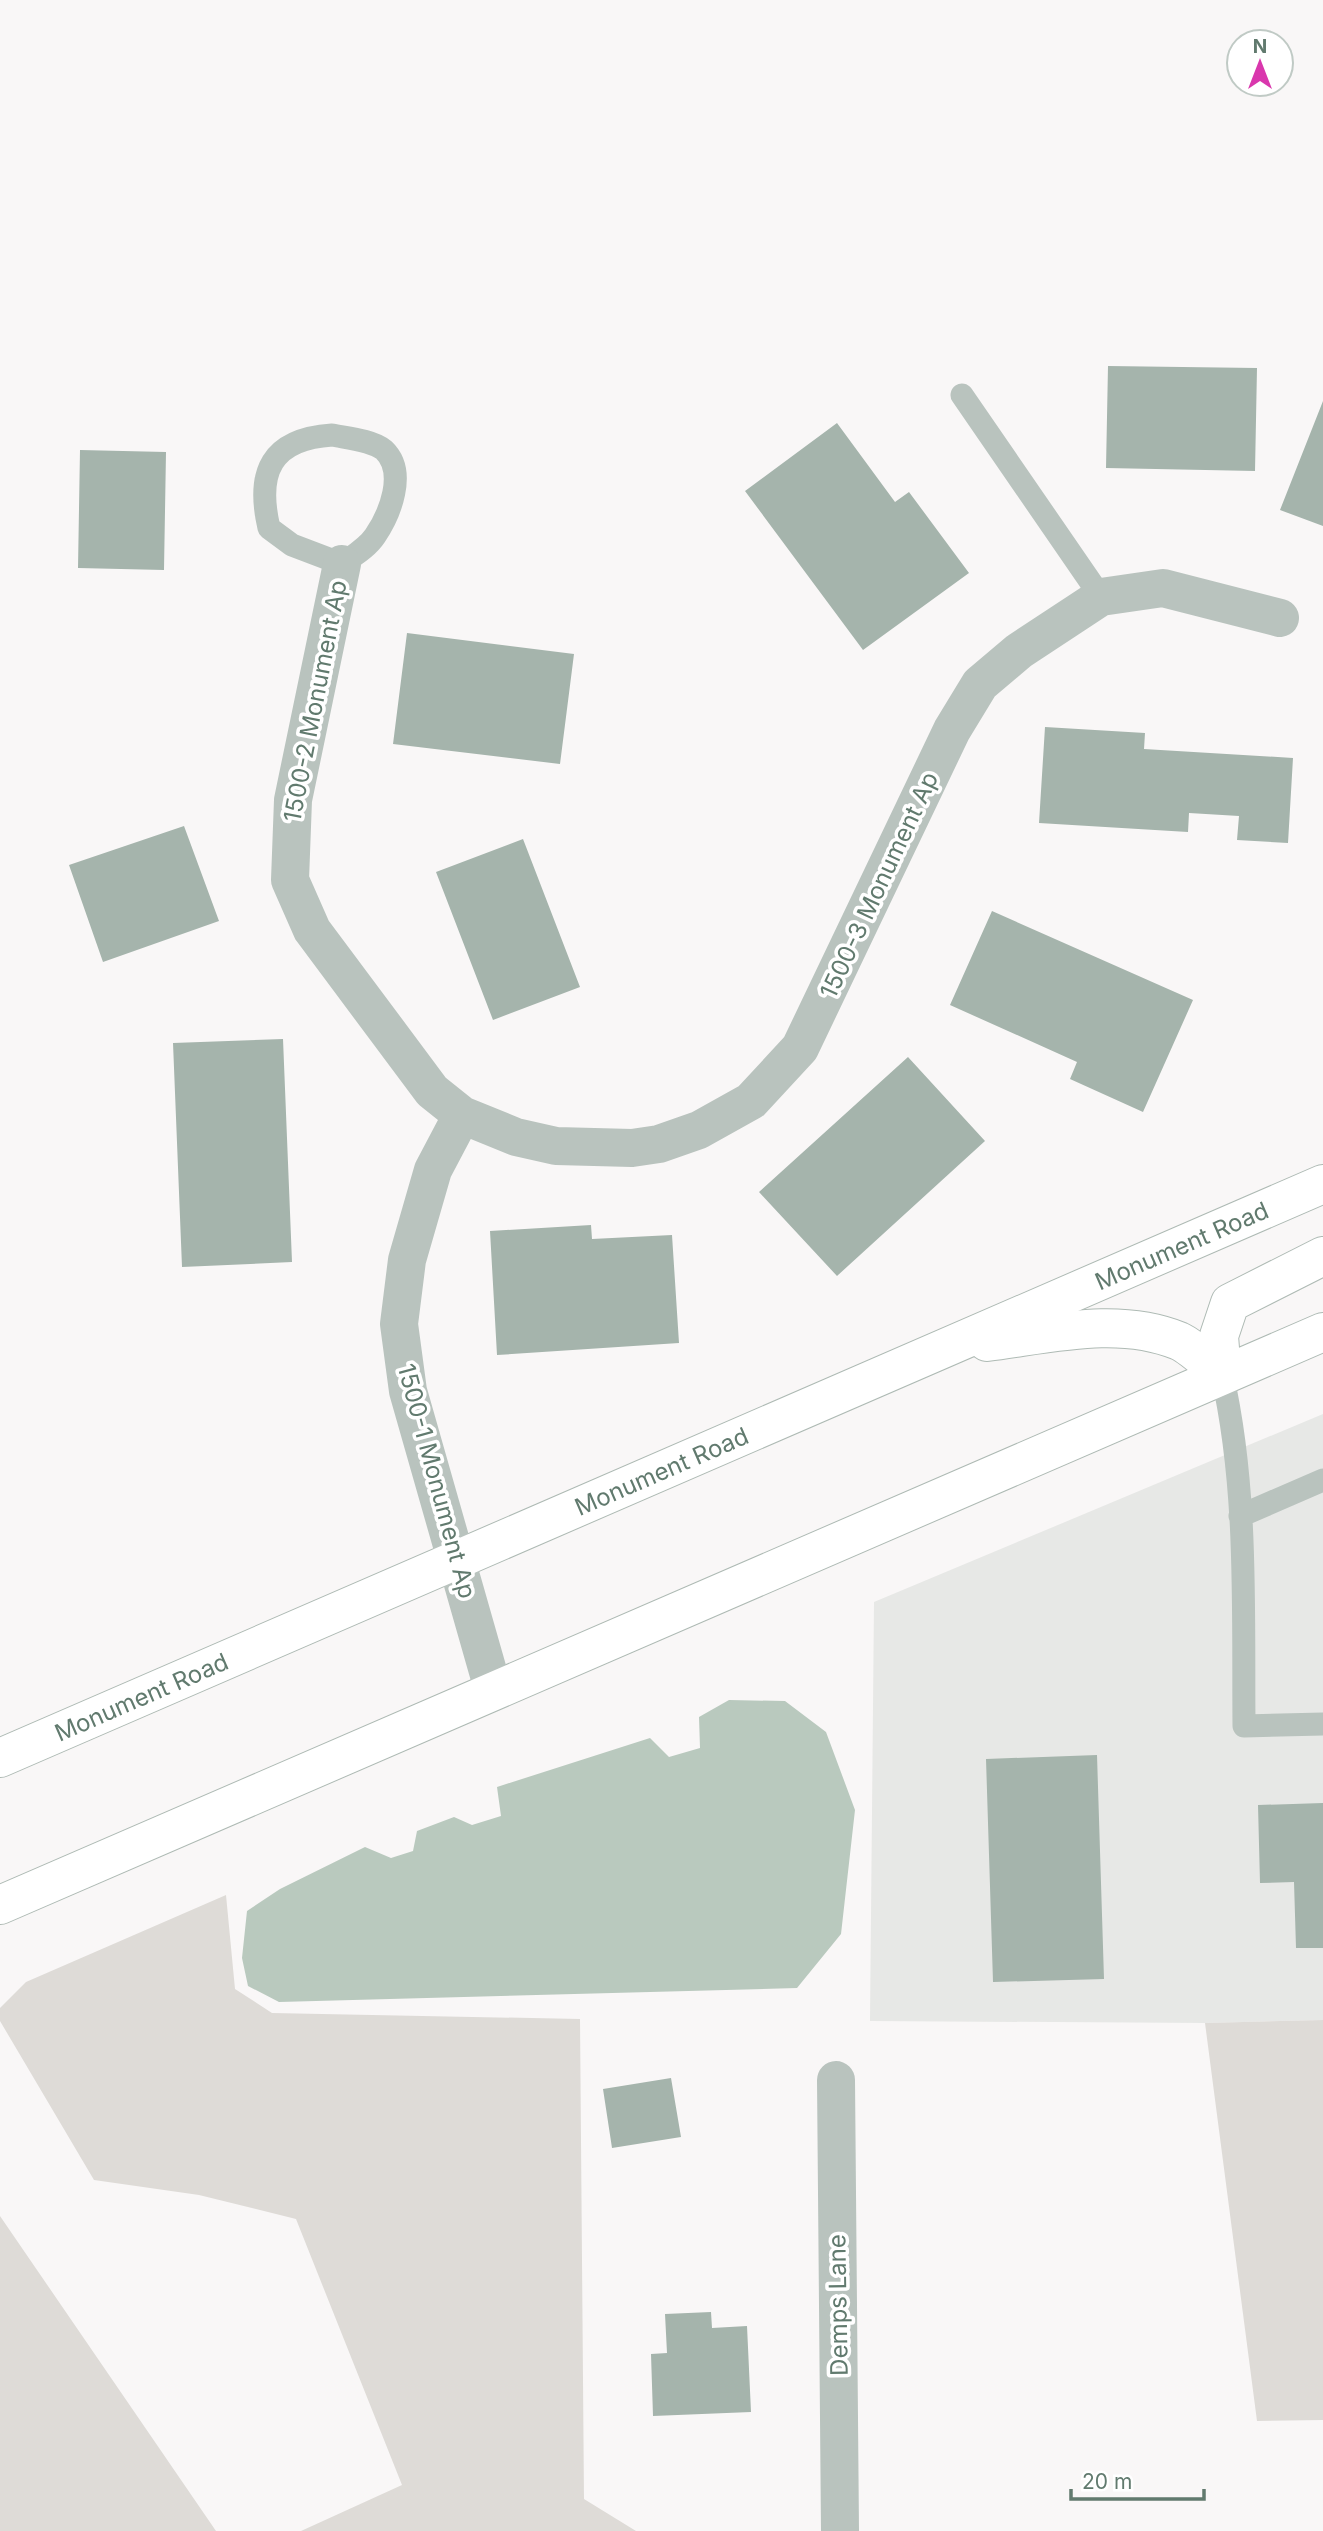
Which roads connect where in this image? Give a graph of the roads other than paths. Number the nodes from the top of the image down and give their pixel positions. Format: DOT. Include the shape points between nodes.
graph roads {
  1 [pos="962,395"];
  2 [pos="342,564"];
  3 [pos="1101,597"];
  4 [pos="1280,618"];
  5 [pos="462,1115"];
  6 [pos="1323,1184"];
  7 [pos="1323,1256"];
  8 [pos="1323,1332"];
  9 [pos="941,1348"];
  10 [pos="1222,1374"];
  11 [pos="1323,1480"];
  12 [pos="1240,1516"];
  13 [pos="457,1560"];
  14 [pos="493,1689"];
  15 [pos="1323,1724"];
  16 [pos="0,1758"];
  17 [pos="0,1905"];
  18 [pos="836,2080"];
  19 [pos="840,2531"];
  1 -- 3 [label="lane"];
  2 -- 2 [label="lane" via="292,545 269,528 262,501 267,469 286,446 306,437 358,440 383,449 393,465 393,500 375,537"];
  2 -- 5 [label="street, 1500-2 Monument Ap" via="293,800 290,880 312,930 432,1091"];
  3 -- 4 [label="street, 1500-3 Monument Ap" via="1163,588"];
  3 -- 5 [label="street, 1500-3 Monument Ap" via="1019,651 980,684 952,730 800,1048 751,1101 699,1129 659,1144 632,1148 556,1146 516,1137"];
  5 -- 13 [label="street, 1500-1 Monument Ap" via="432,1170 407,1260 399,1324 408,1391"];
  6 -- 9 [label="main road, Monument Road"];
  7 -- 10 [label="main road" via="1230,1303 1219,1336"];
  8 -- 10 [label="main road"];
  9 -- 10 [label="main road" via="1084,1329 1135,1328 1182,1342"];
  9 -- 13 [label="main road, Monument Road"];
  10 -- 12 [label="lane" via="1233,1422"];
  10 -- 14 [label="main road"];
  11 -- 12 [label="lane"];
  12 -- 15 [label="lane" via="1244,1726"];
  13 -- 14 [label="street, 1500-1 Monument Ap"];
  13 -- 16 [label="main road, Monument Road"];
  14 -- 17 [label="main road"];
  18 -- 19 [label="street, Demps Lane"];
}
